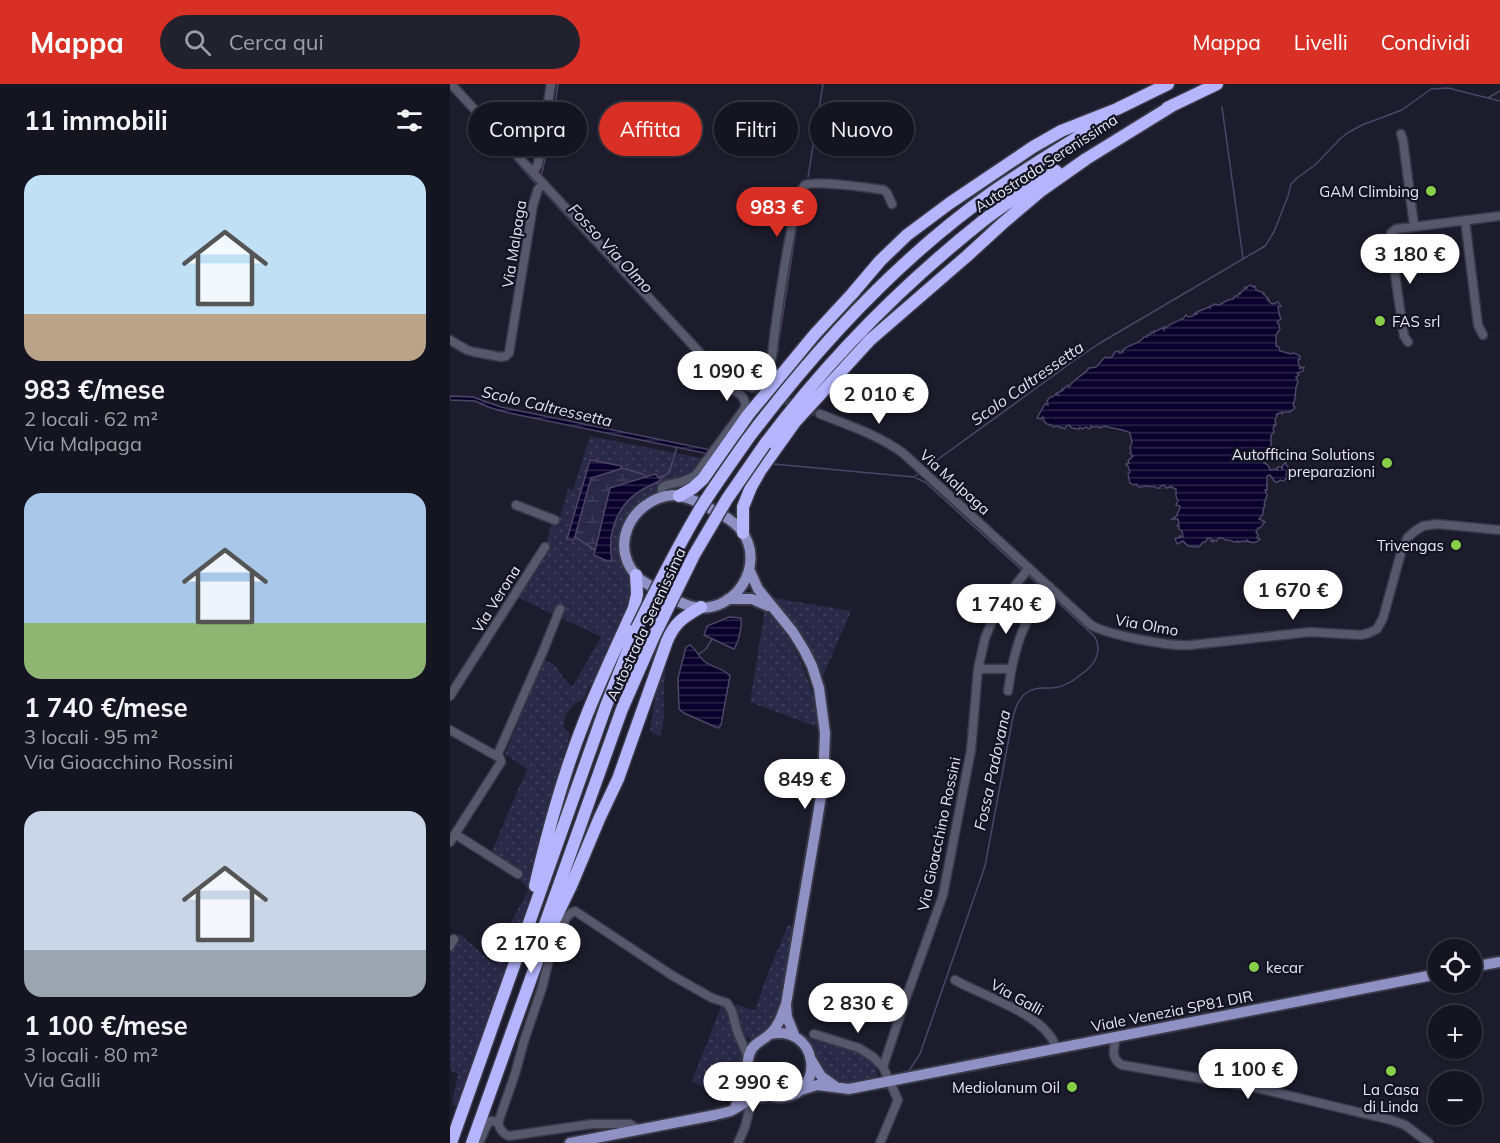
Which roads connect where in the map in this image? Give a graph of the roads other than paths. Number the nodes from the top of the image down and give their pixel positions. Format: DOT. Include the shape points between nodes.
graph roads {
  1 [pos="451,84"];
  2 [pos="551,84"];
  3 [pos="1168,84"];
  4 [pos="1179,84"];
  5 [pos="1217,84"];
  6 [pos="1401,134"];
  7 [pos="533,173"];
  8 [pos="543,184"];
  9 [pos="892,204"];
  10 [pos="1500,216"];
  11 [pos="1465,220"];
  12 [pos="1414,226"];
  13 [pos="1483,336"];
  14 [pos="450,340"];
  15 [pos="1408,342"];
  16 [pos="715,369"];
  17 [pos="752,388"];
  18 [pos="820,414"];
  19 [pos="770,446"];
  20 [pos="722,447"];
  21 [pos="709,463"];
  22 [pos="680,496"];
  23 [pos="662,497"];
  24 [pos="516,505"];
  25 [pos="555,520"];
  26 [pos="1500,530"];
  27 [pos="742,532"];
  28 [pos="545,546"];
  29 [pos="749,569"];
  30 [pos="1027,572"];
  31 [pos="636,575"];
  32 [pos="1047,590"];
  33 [pos="728,599"];
  34 [pos="701,607"];
  35 [pos="560,609"];
  36 [pos="780,615"];
  37 [pos="978,669"];
  38 [pos="1011,669"];
  39 [pos="1008,691"];
  40 [pos="450,696"];
  41 [pos="450,730"];
  42 [pos="497,756"];
  43 [pos="452,836"];
  44 [pos="518,873"];
  45 [pos="519,951"];
  46 [pos="1500,962"];
  47 [pos="1482,965"];
  48 [pos="1428,976"];
  49 [pos="955,980"];
  50 [pos="786,1004"];
  51 [pos="737,1031"];
  52 [pos="814,1034"];
  53 [pos="767,1036"];
  54 [pos="795,1037"];
  55 [pos="1116,1037"];
  56 [pos="1057,1048"];
  57 [pos="748,1057"];
  58 [pos="812,1060"];
  59 [pos="883,1067"];
  60 [pos="749,1075"];
  61 [pos="898,1085"];
  62 [pos="836,1087"];
  63 [pos="798,1092"];
  64 [pos="769,1096"];
  65 [pos="730,1111"];
  66 [pos="749,1111"];
  67 [pos="498,1123"];
  68 [pos="638,1130"];
  69 [pos="883,1142"];
  70 [pos="451,1143"];
  71 [pos="470,1143"];
  72 [pos="479,1143"];
  73 [pos="570,1143"];
  74 [pos="738,1143"];
  75 [pos="1429,1143"];
  1 -- 7 [label="street, Via Malpaga"];
  2 -- 7 [label="street" via="538,164"];
  3 -- 20 [label="highway" via="1033,147 907,236 815,334"];
  4 -- 45 [label="highway, Autostrada Serenissima, bridge" via="1113,116 993,192 903,265 796,376 747,440 706,500 637,628"];
  5 -- 19 [label="highway, Autostrada Serenissima" via="1127,128 986,219 919,275 855,337 786,416"];
  6 -- 12 [label="street"];
  7 -- 8 [label="street, Via Malpaga"];
  8 -- 14 [label="street, Via Malpaga" via="533,205 507,356 474,352"];
  8 -- 16 [label="street, Via Malpaga"];
  9 -- 16 [label="street" via="884,190 804,185 795,213 768,368 763,374 754,375 724,365"];
  10 -- 11 [label="street"];
  11 -- 12 [label="street"];
  11 -- 13 [label="street" via="1478,326"];
  12 -- 15 [label="street" via="1395,229 1390,240"];
  16 -- 17 [label="street, Via Malpaga"];
  16 -- 20 [label="street, Via Malpaga" via="715,382 741,394 746,404"];
  18 -- 30 [label="street, Via Malpaga" via="903,453"];
  19 -- 27 [label="highway" via="743,507"];
  19 -- 71 [label="highway, Autostrada Serenissima, bridge" via="727,500 694,555 622,710"];
  20 -- 21 [label="highway"];
  21 -- 22 [label="highway" via="703,479"];
  21 -- 23 [label="street" via="695,477 666,485"];
  22 -- 23 [label="main road"];
  22 -- 27 [label="main road" via="727,518"];
  23 -- 31 [label="main road" via="641,507 627,530 625,550"];
  24 -- 25 [label="street"];
  26 -- 32 [label="street, Via Olmo" via="1437,524 1415,531 1402,549 1383,618 1373,632 1365,634 1310,632 1174,645 1096,628"];
  27 -- 29 [label="main road" via="750,550"];
  28 -- 40 [label="street, Via Verona"];
  29 -- 33 [label="main road" via="742,586"];
  29 -- 36 [label="main road" via="758,589"];
  30 -- 32 [label="street, Via Olmo"];
  30 -- 37 [label="street, Via Gioacchino Rossini" via="998,607"];
  31 -- 34 [label="main road" via="680,602"];
  31 -- 45 [label="highway" via="634,608 568,766"];
  32 -- 38 [label="street" via="1021,634"];
  33 -- 34 [label="main road"];
  33 -- 36 [label="main road" via="757,600"];
  34 -- 71 [label="highway" via="679,622 667,641 618,779 544,942"];
  35 -- 42 [label="street"];
  36 -- 50 [label="main road" via="812,666 825,733 823,783"];
  37 -- 38 [label="street"];
  37 -- 59 [label="street, Via Gioacchino Rossini" via="971,750 943,895"];
  38 -- 39 [label="street"];
  41 -- 42 [label="street"];
  42 -- 43 [label="street" via="499,767"];
  43 -- 44 [label="street"];
  45 -- 70 [label="highway, Autostrada Serenissima"];
  46 -- 47 [label="main road"];
  48 -- 55 [label="main road, Viale Venezia SP81 DIR"];
  49 -- 56 [label="street, Via Galli" via="1017,1010 1042,1027"];
  50 -- 53 [label="main road" via="779,1022"];
  50 -- 54 [label="main road"];
  51 -- 53 [label="street" via="755,1040"];
  51 -- 57 [label="street"];
  51 -- 67 [label="street" via="727,1003 673,976 575,911 566,918 550,956"];
  52 -- 59 [label="street" via="859,1048"];
  53 -- 54 [label="main road" via="783,1033"];
  53 -- 57 [label="main road" via="757,1042"];
  54 -- 58 [label="main road" via="806,1046"];
  55 -- 56 [label="main road, Viale Venezia SP81 DIR"];
  55 -- 75 [label="street" via="1113,1055 1122,1065 1257,1088 1391,1120"];
  56 -- 61 [label="main road, Viale Venezia SP81 DIR"];
  57 -- 60 [label="main road"];
  58 -- 62 [label="main road" via="821,1076"];
  58 -- 63 [label="main road" via="810,1078"];
  59 -- 61 [label="street"];
  60 -- 64 [label="main road" via="757,1088"];
  60 -- 65 [label="main road" via="741,1098"];
  61 -- 62 [label="main road, Viale Venezia SP81 DIR"];
  61 -- 69 [label="street" via="898,1100"];
  62 -- 63 [label="main road, Viale Venezia SP81 DIR" via="817,1086"];
  63 -- 64 [label="main road" via="785,1097"];
  64 -- 65 [label="main road" via="753,1098"];
  65 -- 68 [label="main road"];
  66 -- 74 [label="street"];
  67 -- 68 [label="street" via="509,1136 592,1124 630,1124"];
  67 -- 72 [label="street" via="487,1125"];
  68 -- 73 [label="main road"];
}
